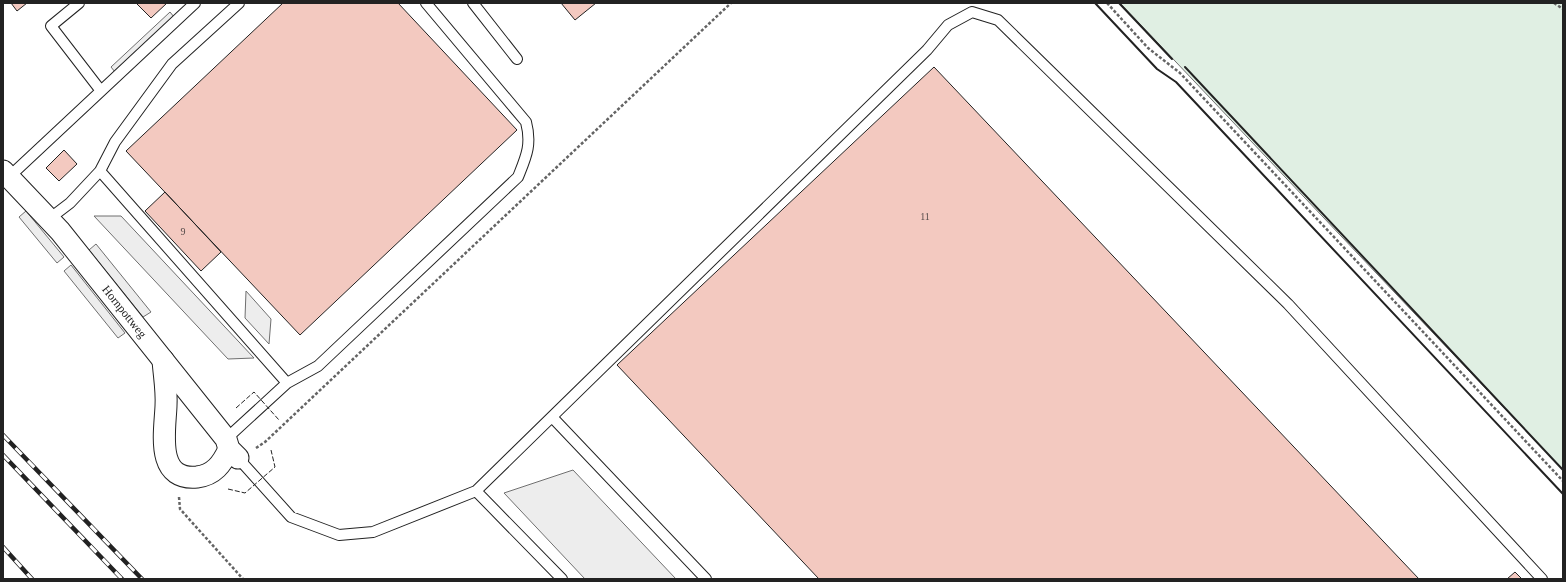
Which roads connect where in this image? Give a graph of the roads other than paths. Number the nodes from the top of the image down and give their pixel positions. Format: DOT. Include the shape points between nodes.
graph roads {
  1 [pos="79,3"];
  2 [pos="195,3"];
  3 [pos="239,3"];
  4 [pos="426,3"];
  5 [pos="473,3"];
  6 [pos="517,58"];
  7 [pos="101,91"];
  8 [pos="100,171"];
  9 [pos="6,174"];
  10 [pos="49,219"];
  11 [pos="163,360"];
  12 [pos="287,384"];
  13 [pos="552,418"];
  14 [pos="231,448"];
  15 [pos="476,491"];
  16 [pos="562,579"];
  17 [pos="706,579"];
  18 [pos="1542,579"];
  1 -- 7 [label="lane" via="51,26"];
  2 -- 7 [label="lane"];
  3 -- 8 [label="lane" via="172,64 115,142"];
  4 -- 12 [label="lane" via="526,122 530,135 528,153 518,177 318,366"];
  5 -- 6 [label="lane"];
  7 -- 9 [label="lane"];
  8 -- 10 [label="lane" via="70,203"];
  8 -- 12 [label="lane"];
  9 -- 10 [label="street, Hornpottweg"];
  10 -- 11 [label="street, Hornpottweg"];
  11 -- 14 [label="street, Hornpottweg"];
  11 -- 14 [label="street" via="166,405 164,439 167,460 177,472 189,478 209,474 222,462"];
  12 -- 14 [label="lane"];
  13 -- 15 [label="lane"];
  13 -- 17 [label="lane"];
  13 -- 18 [label="lane" via="927,50 948,25 972,12 998,20 1288,304"];
  14 -- 15 [label="lane" via="291,517 339,535 373,532"];
  15 -- 16 [label="lane"];
}
